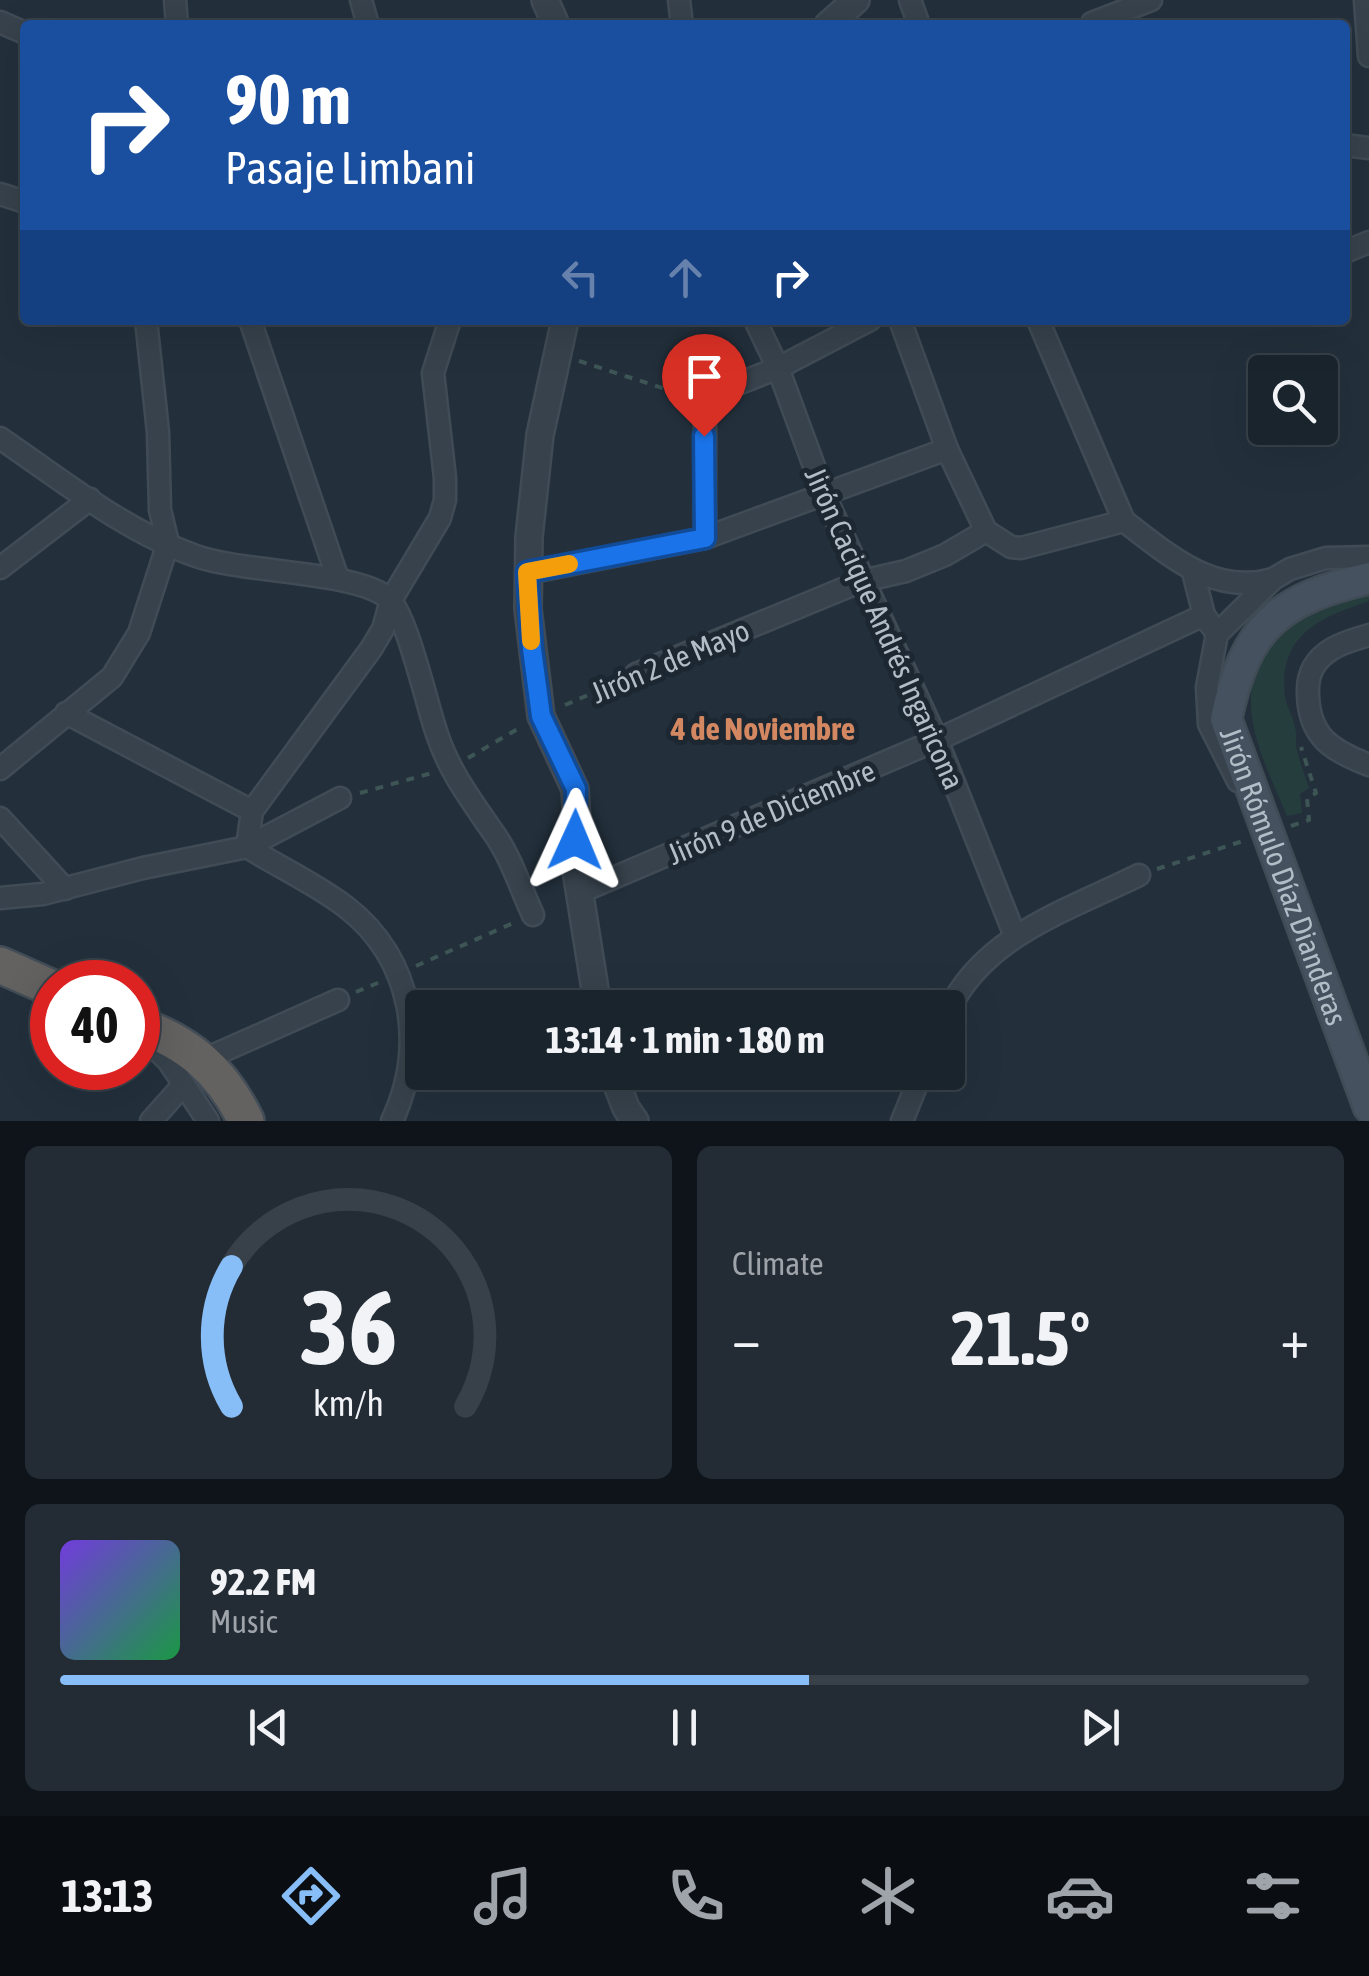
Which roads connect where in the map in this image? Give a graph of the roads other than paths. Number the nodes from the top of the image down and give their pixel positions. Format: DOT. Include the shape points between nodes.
graph roads {
  1 [pos="856,0"];
  2 [pos="1152,0"];
  3 [pos="1366,0"];
  4 [pos="1369,9"];
  5 [pos="834,20"];
  6 [pos="1097,20"];
  7 [pos="1369,56"];
  8 [pos="147,325"];
  9 [pos="252,325"];
  10 [pos="448,325"];
  11 [pos="564,325"];
  12 [pos="757,325"];
  13 [pos="860,325"];
  14 [pos="902,325"];
  15 [pos="1040,325"];
  16 [pos="778,368"];
  17 [pos="0,438"];
  18 [pos="947,449"];
  19 [pos="825,496"];
  20 [pos="90,499"];
  21 [pos="1124,521"];
  22 [pos="986,531"];
  23 [pos="705,538"];
  24 [pos="168,544"];
  25 [pos="1369,558"];
  26 [pos="0,568"];
  27 [pos="527,572"];
  28 [pos="1192,572"];
  29 [pos="1369,578"];
  30 [pos="338,579"];
  31 [pos="1273,579"];
  32 [pos="862,581"];
  33 [pos="391,600"];
  34 [pos="1204,615"];
  35 [pos="1217,634"];
  36 [pos="1369,635"];
  37 [pos="636,674"];
  38 [pos="66,713"];
  39 [pos="937,740"];
  40 [pos="1369,765"];
  41 [pos="0,770"];
  42 [pos="340,798"];
  43 [pos="252,810"];
  44 [pos="0,818"];
  45 [pos="1273,827"];
  46 [pos="247,848"];
  47 [pos="1139,876"];
  48 [pos="65,889"];
  49 [pos="578,893"];
  50 [pos="0,898"];
  51 [pos="533,915"];
  52 [pos="1014,936"];
  53 [pos="0,965"];
  54 [pos="30,978"];
  55 [pos="595,990"];
  56 [pos="962,990"];
  57 [pos="338,1000"];
  58 [pos="160,1034"];
  59 [pos="194,1072"];
  60 [pos="617,1090"];
  61 [pos="915,1090"];
  62 [pos="1369,1106"];
  63 [pos="624,1116"];
  64 [pos="152,1121"];
  65 [pos="208,1121"];
  66 [pos="246,1121"];
  67 [pos="392,1121"];
  68 [pos="902,1121"];
  1 -- 5 [label="street"];
  2 -- 6 [label="street"];
  3 -- 4 [label="street"];
  4 -- 7 [label="street"];
  8 -- 24 [label="street"];
  9 -- 30 [label="street"];
  10 -- 33 [label="street" via="433,374 445,500"];
  11 -- 27 [label="street" via="540,434"];
  12 -- 16 [label="street, Jirón Cacique Andrés Ingaricona"];
  13 -- 16 [label="street"];
  14 -- 18 [label="street"];
  15 -- 21 [label="street"];
  16 -- 19 [label="street, Jirón Cacique Andrés Ingaricona"];
  16 -- 23 [label="street" via="704,402"];
  17 -- 20 [label="street"];
  18 -- 19 [label="street"];
  18 -- 22 [label="street"];
  19 -- 23 [label="street"];
  19 -- 32 [label="street, Jirón Cacique Andrés Ingaricona"];
  20 -- 24 [label="street"];
  20 -- 26 [label="street"];
  21 -- 22 [label="street" via="1020,548"];
  21 -- 28 [label="street"];
  22 -- 32 [label="street, Jirón 2 de Mayo" via="919,566"];
  23 -- 27 [label="street"];
  24 -- 30 [label="street" via="221,563"];
  24 -- 38 [label="street" via="126,658"];
  25 -- 31 [label="street" via="1326,558"];
  27 -- 49 [label="street" via="541,716 576,789"];
  28 -- 31 [label="street" via="1237,584"];
  28 -- 34 [label="street"];
  29 -- 45 [label="main road, Jirón Rómulo Díaz Dianderas" via="1303,597 1276,613 1238,672 1226,718"];
  30 -- 33 [label="street"];
  31 -- 35 [label="street"];
  32 -- 37 [label="street, Jirón 2 de Mayo"];
  32 -- 39 [label="street, Jirón Cacique Andrés Ingaricona"];
  33 -- 43 [label="street" via="371,649"];
  33 -- 51 [label="street" via="450,768 508,857"];
  34 -- 35 [label="street"];
  34 -- 39 [label="street, Jirón 9 de Diciembre"];
  35 -- 45 [label="street" via="1207,687 1210,724 1233,774"];
  36 -- 40 [label="street" via="1331,649 1310,672 1308,700 1312,726 1339,752"];
  38 -- 41 [label="street"];
  38 -- 43 [label="street"];
  39 -- 49 [label="street, Jirón 9 de Diciembre"];
  39 -- 52 [label="street, Jirón Cacique Andrés Ingaricona"];
  42 -- 46 [label="street"];
  43 -- 46 [label="street"];
  44 -- 48 [label="street"];
  45 -- 62 [label="main road, Jirón Rómulo Díaz Dianderas"];
  46 -- 48 [label="street"];
  46 -- 67 [label="street" via="345,906 386,951 413,1034"];
  47 -- 52 [label="street"];
  48 -- 50 [label="street"];
  49 -- 55 [label="street"];
  52 -- 56 [label="street"];
  53 -- 54 [label="highway"];
  57 -- 59 [label="street"];
  58 -- 59 [label="highway"];
  59 -- 64 [label="street"];
  59 -- 65 [label="street"];
  59 -- 66 [label="highway" via="239,1106"];
  60 -- 63 [label="street"];
  61 -- 68 [label="street"];
}
